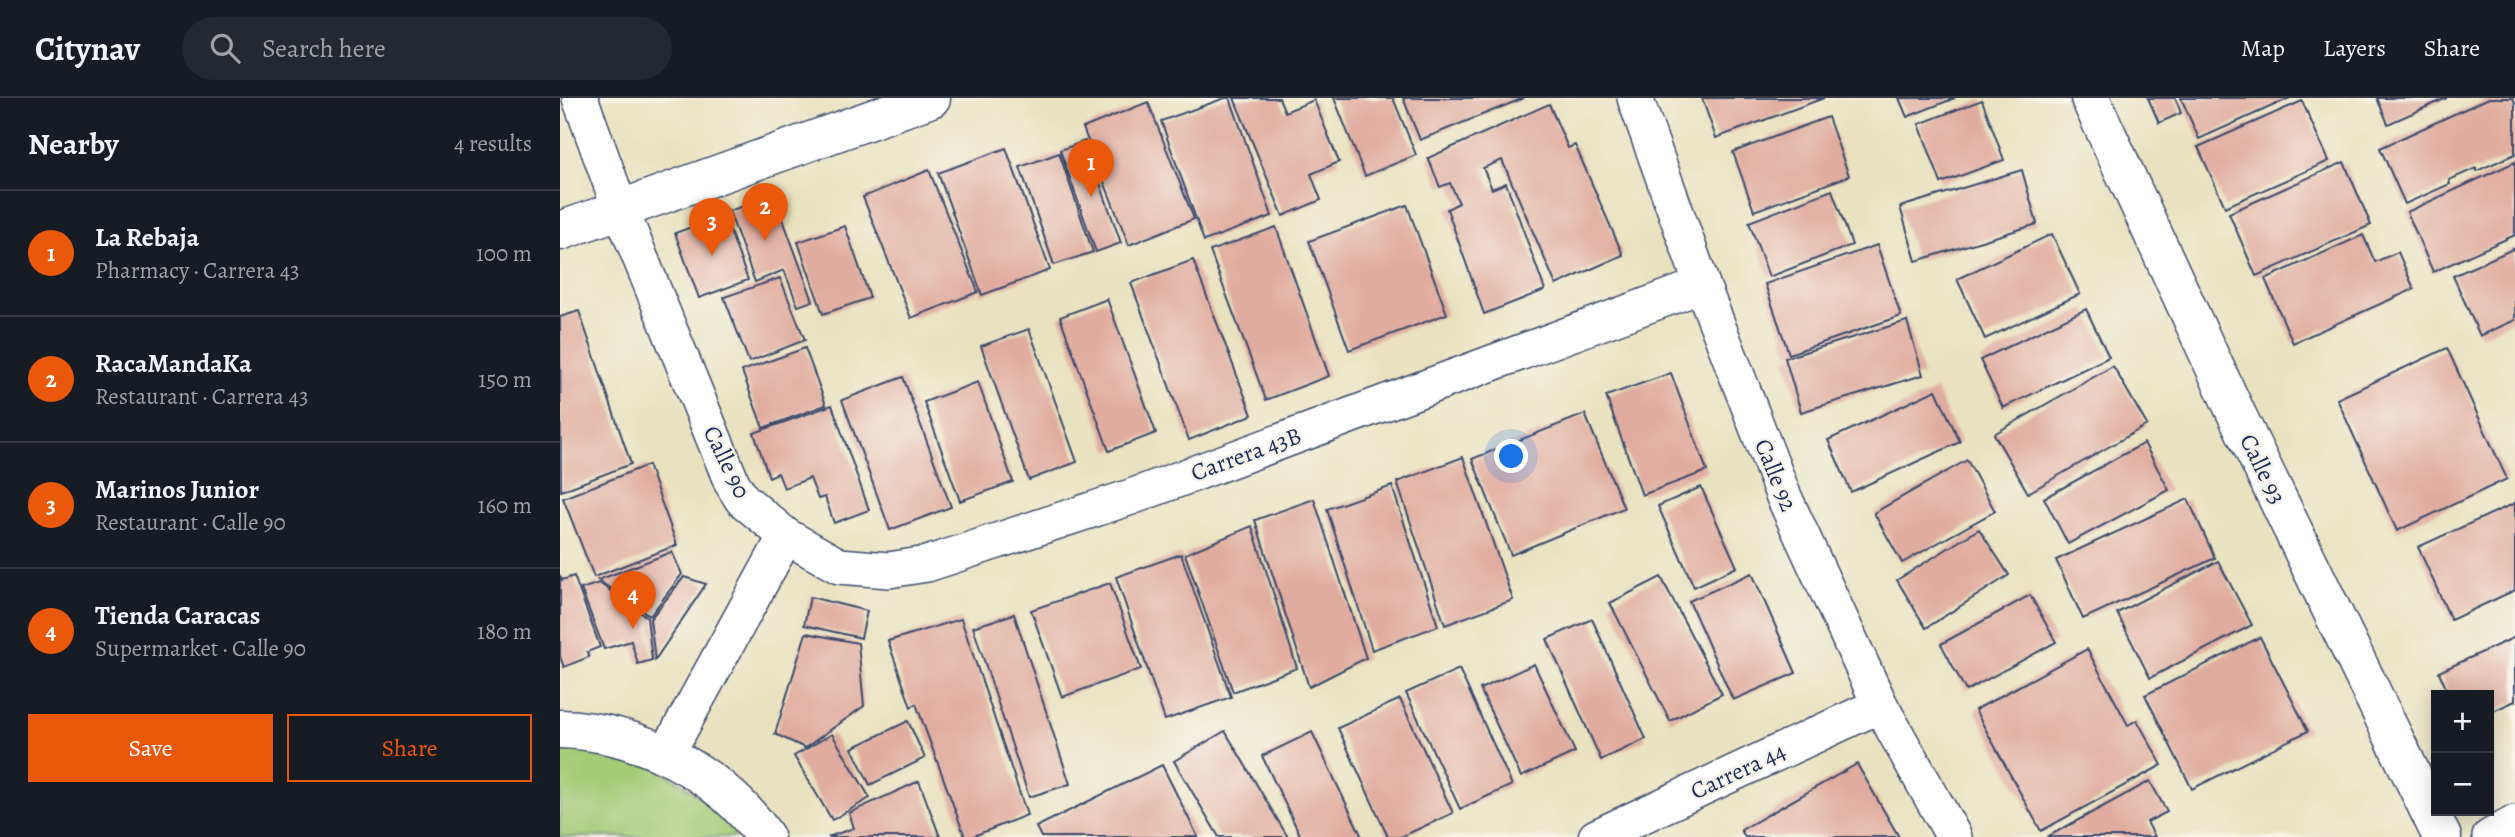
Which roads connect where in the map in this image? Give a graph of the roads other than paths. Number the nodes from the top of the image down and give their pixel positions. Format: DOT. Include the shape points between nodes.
graph roads {
  1 [pos="580,98"];
  2 [pos="932,98"];
  3 [pos="1635,98"];
  4 [pos="2090,98"];
  5 [pos="620,209"];
  6 [pos="560,230"];
  7 [pos="1702,285"];
  8 [pos="786,536"];
  9 [pos="1880,705"];
  10 [pos="560,729"];
  11 [pos="666,754"];
  12 [pos="2515,823"];
  13 [pos="765,837"];
  14 [pos="1596,837"];
  15 [pos="1954,837"];
  16 [pos="2442,837"];
  17 [pos="2490,837"];
  1 -- 5 [label="street, Calle 90"];
  2 -- 5 [label="street"];
  3 -- 7 [label="street, Calle 92"];
  4 -- 16 [label="street, Calle 93" via="2235,411"];
  5 -- 6 [label="street"];
  5 -- 8 [label="street, Calle 90" via="732,483 741,499"];
  7 -- 8 [label="street, Carrera 43B" via="1131,497 927,564 889,570 839,566"];
  7 -- 9 [label="street, Calle 92" via="1784,497"];
  8 -- 11 [label="street"];
  9 -- 14 [label="street, Carrera 44"];
  9 -- 15 [label="street, Calle 92"];
  10 -- 11 [label="street" via="632,741"];
  11 -- 13 [label="street" via="716,786"];
  12 -- 17 [label="street"];
}
